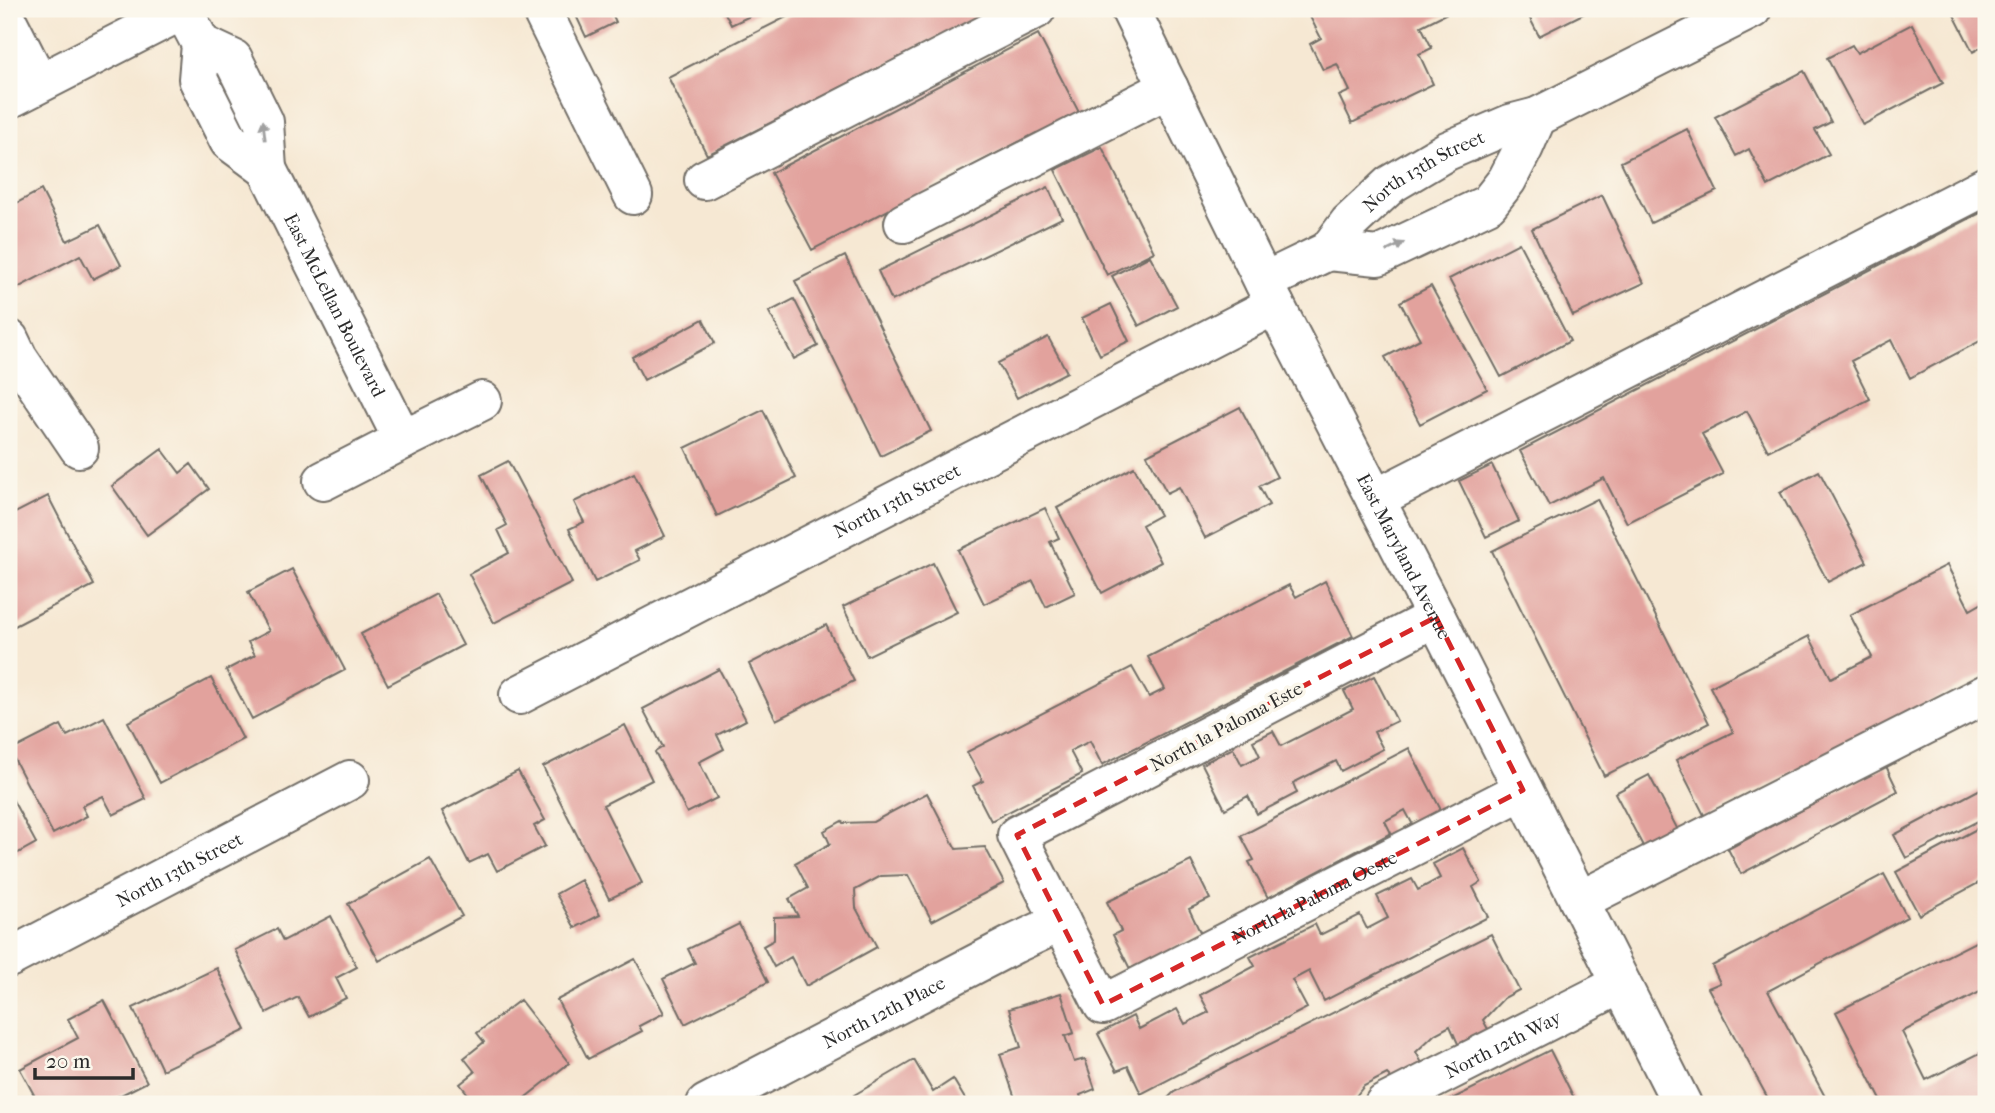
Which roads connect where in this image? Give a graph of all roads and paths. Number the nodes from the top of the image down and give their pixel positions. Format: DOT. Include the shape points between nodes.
graph roads {
  1 [pos="184,9"];
  2 [pos="541,9"];
  3 [pos="1036,9"];
  4 [pos="1130,9"];
  5 [pos="1752,9"];
  6 [pos="9,24"];
  7 [pos="201,44"];
  8 [pos="1168,88"];
  9 [pos="24,91"];
  10 [pos="252,96"];
  11 [pos="216,114"];
  12 [pos="1537,117"];
  13 [pos="267,169"];
  14 [pos="704,180"];
  15 [pos="1986,186"];
  16 [pos="633,195"];
  17 [pos="904,223"];
  18 [pos="1328,251"];
  19 [pos="1270,294"];
  20 [pos="9,339"];
  21 [pos="482,401"];
  22 [pos="403,440"];
  23 [pos="79,448"];
  24 [pos="323,481"];
  25 [pos="1375,499"];
  26 [pos="1436,617"];
  27 [pos="1986,694"];
  28 [pos="519,695"];
  29 [pos="350,780"];
  30 [pos="1523,790"];
  31 [pos="1579,901"];
  32 [pos="1061,922"];
  33 [pos="9,958"];
  34 [pos="1621,984"];
  35 [pos="706,1104"];
  36 [pos="1384,1104"];
  37 [pos="1682,1104"];
  1 -- 7 [label="street"];
  1 -- 9 [label="street"];
  2 -- 16 [label="street"];
  3 -- 14 [label="street"];
  4 -- 8 [label="street, East Maryland Avenue"];
  5 -- 12 [label="street, North 13th Street"];
  6 -- 9 [label="street"];
  7 -- 10 [label="street, East McLellan Boulevard" via="233,59"];
  7 -- 11 [label="street, East McLellan Boulevard" via="198,79"];
  8 -- 17 [label="street"];
  8 -- 19 [label="street, East Maryland Avenue"];
  10 -- 11 [label="street"];
  13 -- 10 [label="street, East McLellan Boulevard, one-way" via="264,122"];
  11 -- 13 [label="street, East McLellan Boulevard" via="229,141"];
  12 -- 18 [label="street, North 13th Street" via="1447,150 1391,184 1349,223"];
  18 -- 12 [label="street, one-way" via="1378,256 1488,204 1507,180"];
  13 -- 22 [label="street, East McLellan Boulevard"];
  15 -- 25 [label="street"];
  18 -- 19 [label="street, North 13th Street"];
  19 -- 25 [label="street, East Maryland Avenue"];
  19 -- 28 [label="street, North 13th Street"];
  20 -- 23 [label="street"];
  21 -- 22 [label="street"];
  22 -- 24 [label="street"];
  25 -- 26 [label="street, East Maryland Avenue"];
  26 -- 30 [label="street, East Maryland Avenue"];
  26 -- 32 [label="street, North la Paloma Este" via="1017,835"];
  27 -- 31 [label="street"];
  29 -- 33 [label="street, North 13th Street"];
  30 -- 31 [label="street, East Maryland Avenue"];
  30 -- 32 [label="street, North la Paloma Oeste" via="1104,1004"];
  31 -- 34 [label="street, East Maryland Avenue"];
  32 -- 35 [label="street, North 12th Place"];
  34 -- 36 [label="street, North 12th Way"];
  34 -- 37 [label="street, East Maryland Avenue"];
}
